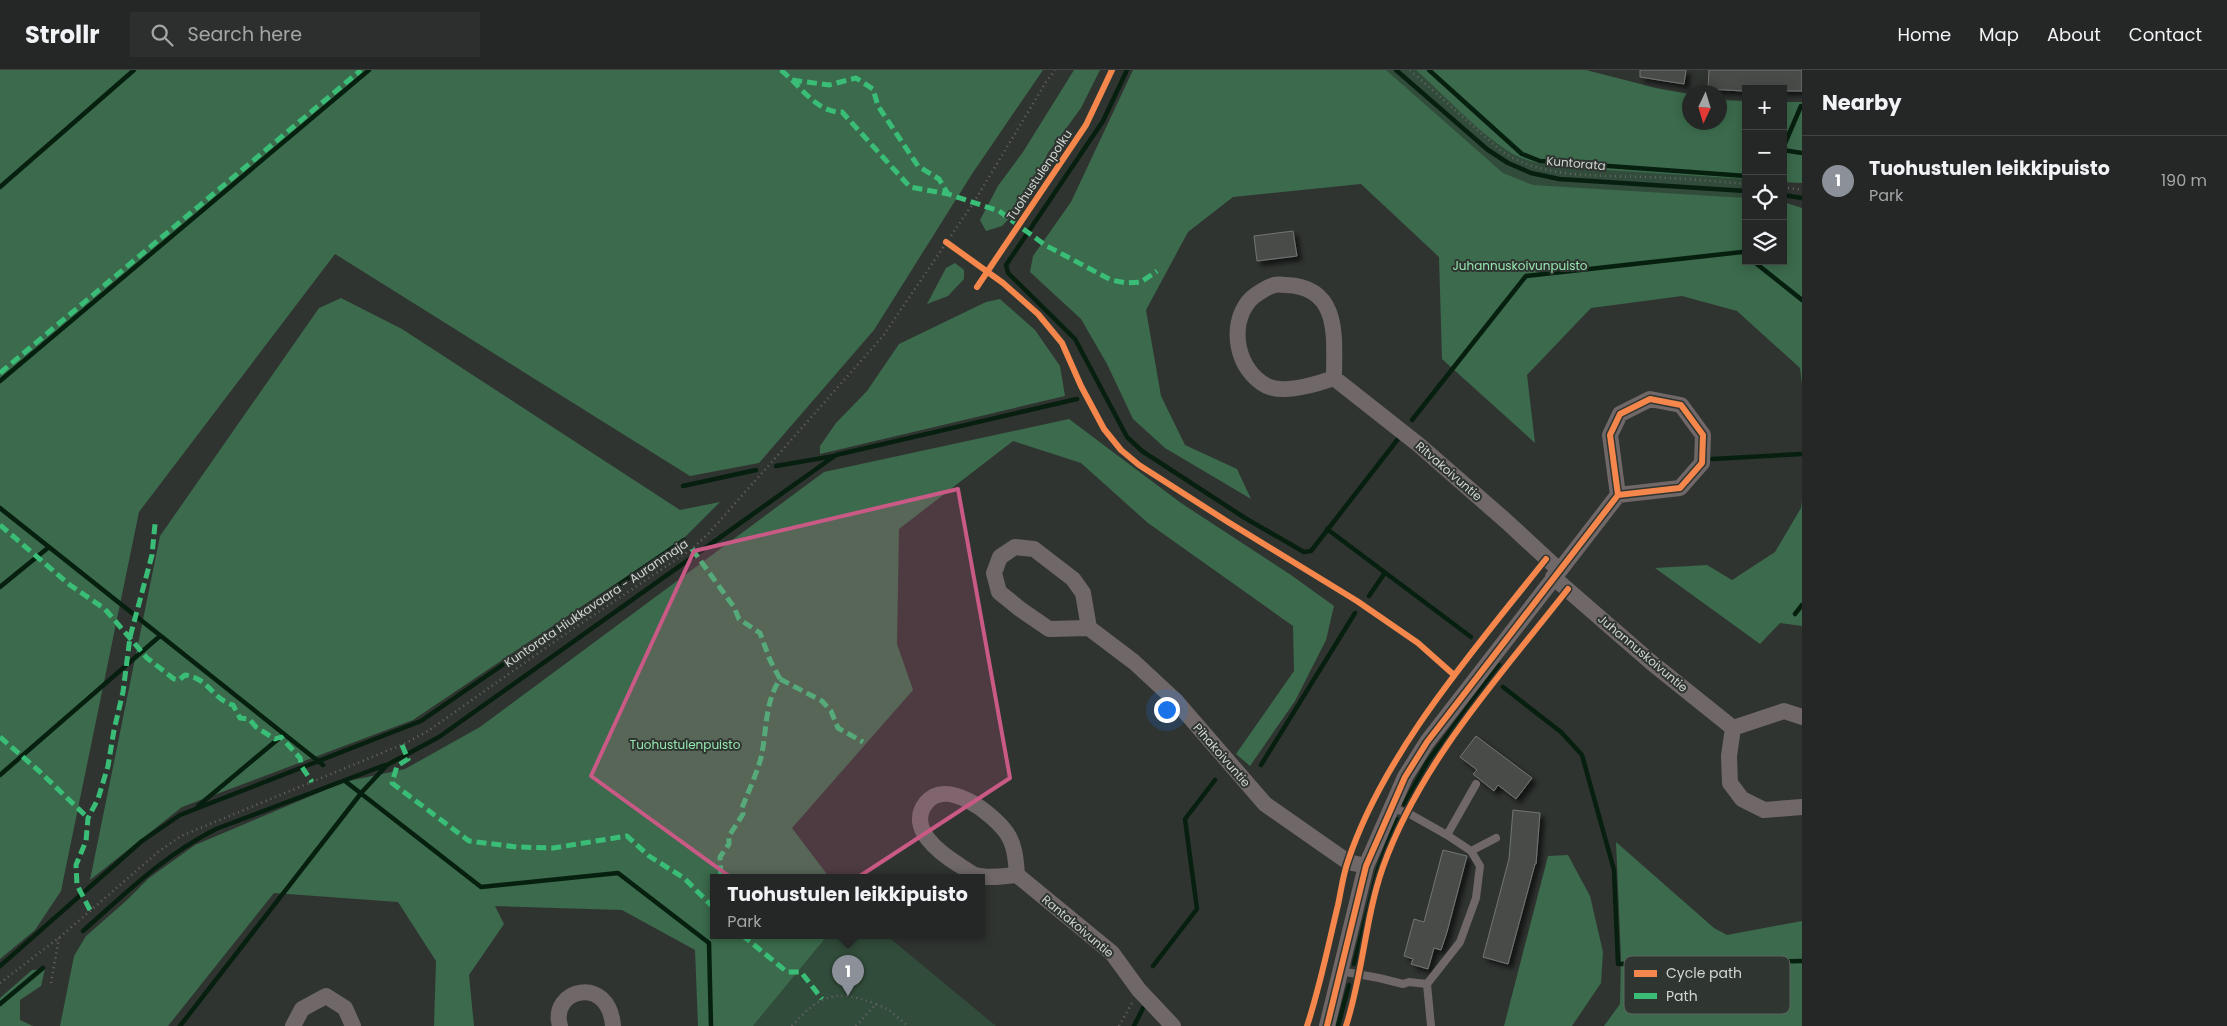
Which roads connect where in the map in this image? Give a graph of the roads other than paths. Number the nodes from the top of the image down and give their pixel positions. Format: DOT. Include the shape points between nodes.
graph roads {
  1 [pos="1334,378"];
  2 [pos="1618,495"];
  3 [pos="1556,574"];
  4 [pos="1089,628"];
  5 [pos="1802,717"];
  6 [pos="1733,728"];
  7 [pos="1476,784"];
  8 [pos="1802,807"];
  9 [pos="1391,808"];
  10 [pos="1447,835"];
  11 [pos="1496,838"];
  12 [pos="1471,851"];
  13 [pos="1366,866"];
  14 [pos="975,874"];
  15 [pos="985,875"];
  16 [pos="1017,875"];
  17 [pos="1340,971"];
  18 [pos="1427,984"];
  19 [pos="293,1026"];
  20 [pos="352,1026"];
  21 [pos="560,1026"];
  22 [pos="613,1026"];
  23 [pos="1173,1026"];
  24 [pos="1327,1026"];
  25 [pos="1431,1026"];
  1 -- 1 [label="street" via="1334,330 1325,302 1302,286 1274,284 1250,300 1239,318 1238,342 1247,371 1268,387 1302,388"];
  1 -- 3 [label="street, Ritvakoivuntie" via="1419,445 1506,521"];
  2 -- 2 [label="street" via="1680,488 1702,463 1703,435 1681,405 1650,399 1620,414 1610,435"];
  2 -- 3 [label="street"];
  3 -- 6 [label="street, Juhannuskoivuntie" via="1652,663"];
  3 -- 9 [label="street" via="1427,742 1405,777"];
  4 -- 4 [label="street" via="1083,593 1073,578 1034,549 1016,547 1000,558 994,573 999,592 1020,609 1049,629"];
  4 -- 13 [label="street, Pihakoivuntie" via="1134,662 1175,700 1266,804 1348,862"];
  5 -- 6 [label="street" via="1784,711"];
  6 -- 8 [label="street" via="1730,783 1742,799 1764,810"];
  7 -- 10 [label="lane"];
  9 -- 10 [label="lane" via="1408,813"];
  9 -- 13 [label="street"];
  10 -- 12 [label="lane"];
  11 -- 12 [label="lane"];
  12 -- 18 [label="lane" via="1480,866 1476,898 1460,942"];
  13 -- 17 [label="street"];
  14 -- 16 [label="street" via="944,856 927,838 921,826 920,812 937,795 958,795 982,809 1006,832 1014,851"];
  15 -- 16 [label="street"];
  16 -- 23 [label="street, Rantakoivuntie" via="1112,953 1139,990"];
  17 -- 18 [label="lane" via="1403,984"];
  17 -- 24 [label="street"];
  18 -- 25 [label="lane"];
  19 -- 20 [label="street" via="302,1009 326,996 345,1008"];
  21 -- 22 [label="street" via="558,1019 564,1001 583,992 601,997 612,1012"];
}
